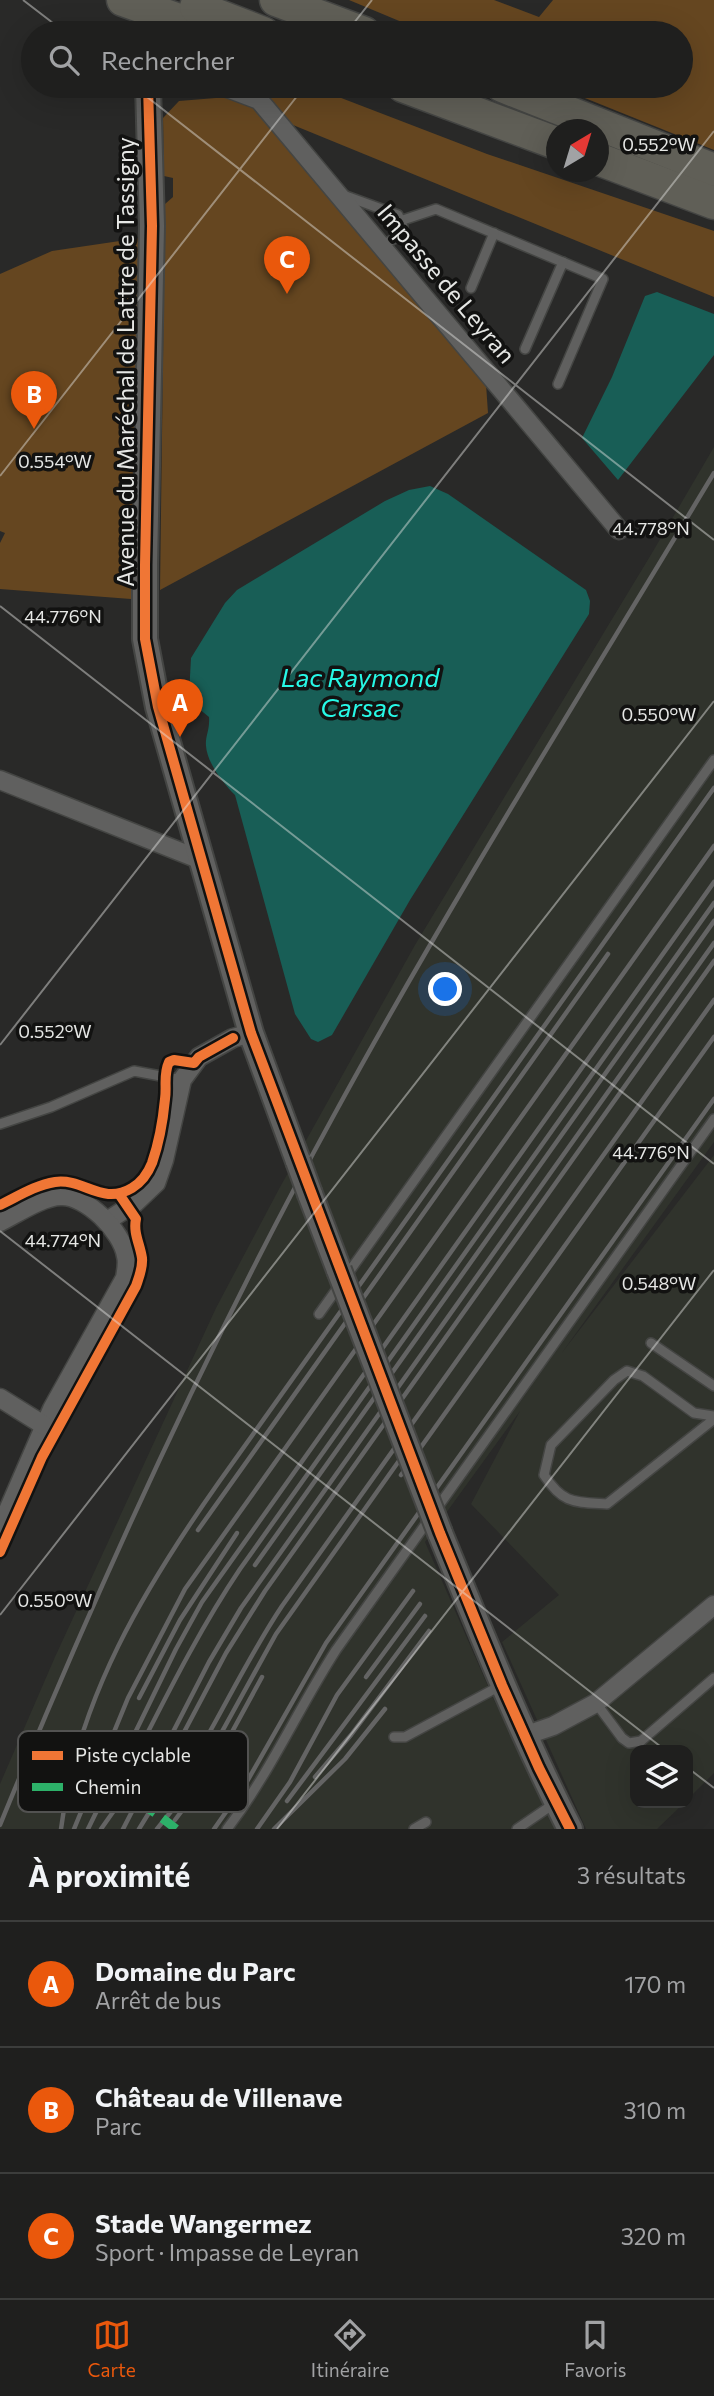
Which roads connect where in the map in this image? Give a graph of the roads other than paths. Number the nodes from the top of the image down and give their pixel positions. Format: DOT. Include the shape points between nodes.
graph roads {
  1 [pos="123,0"];
  2 [pos="178,0"];
  3 [pos="276,0"];
  4 [pos="182,21"];
  5 [pos="225,21"];
  6 [pos="332,21"];
  7 [pos="148,98"];
  8 [pos="254,98"];
  9 [pos="435,98"];
  10 [pos="532,98"];
  11 [pos="546,139"];
  12 [pos="609,163"];
  13 [pos="714,170"];
  14 [pos="340,194"];
  15 [pos="714,203"];
  16 [pos="400,221"];
  17 [pos="494,233"];
  18 [pos="382,245"];
  19 [pos="562,262"];
  20 [pos="471,288"];
  21 [pos="525,349"];
  22 [pos="558,384"];
  23 [pos="620,530"];
  24 [pos="714,760"];
  25 [pos="0,780"];
  26 [pos="201,860"];
  27 [pos="251,1033"];
  28 [pos="182,1080"];
  29 [pos="714,1119"];
  30 [pos="0,1124"];
  31 [pos="107,1221"];
  32 [pos="0,1222"];
  33 [pos="320,1314"];
  34 [pos="651,1343"];
  35 [pos="714,1385"];
  36 [pos="0,1398"];
  37 [pos="714,1418"];
  38 [pos="45,1426"];
  39 [pos="0,1529"];
  40 [pos="714,1605"];
  41 [pos="714,1678"];
  42 [pos="502,1685"];
  43 [pos="596,1703"];
  44 [pos="524,1735"];
  45 [pos="394,1737"];
  46 [pos="248,1801"];
  47 [pos="557,1802"];
  48 [pos="240,1812"];
  49 [pos="426,1822"];
  50 [pos="228,1829"];
  51 [pos="414,1829"];
  52 [pos="517,1829"];
  53 [pos="570,1829"];
  1 -- 4 [label="highway"];
  2 -- 5 [label="highway"];
  3 -- 6 [label="highway"];
  7 -- 26 [label="street, Avenue du Maréchal de Lattre de Tassigny" via="152,226 145,639 158,706"];
  8 -- 14 [label="street, Impasse de Leyran"];
  9 -- 11 [label="highway"];
  10 -- 13 [label="highway"];
  12 -- 15 [label="highway"];
  14 -- 16 [label="lane" via="398,215"];
  14 -- 18 [label="street, Impasse de Leyran"];
  16 -- 17 [label="lane" via="436,209"];
  16 -- 18 [label="lane" via="403,227 397,238"];
  17 -- 19 [label="lane"];
  17 -- 20 [label="lane"];
  18 -- 23 [label="street, Impasse de Leyran"];
  19 -- 21 [label="lane"];
  19 -- 22 [label="lane" via="603,279"];
  24 -- 33 [label="lane"];
  25 -- 26 [label="street"];
  26 -- 27 [label="street, Avenue du Maréchal de Lattre de Tassigny"];
  27 -- 28 [label="street" via="199,1056"];
  27 -- 42 [label="street, Avenue du Maréchal de Lattre de Tassigny, bridge"];
  28 -- 30 [label="lane" via="134,1071"];
  28 -- 31 [label="street" via="156,1183"];
  29 -- 46 [label="lane" via="336,1650"];
  31 -- 32 [label="street" via="88,1205 61,1195"];
  31 -- 38 [label="street" via="127,1256 125,1278"];
  34 -- 35 [label="lane"];
  36 -- 38 [label="street"];
  37 -- 37 [label="lane" via="694,1413 643,1376 627,1371 551,1445 544,1475 555,1493 574,1502 607,1504"];
  38 -- 39 [label="street"];
  40 -- 43 [label="street"];
  41 -- 43 [label="lane" via="640,1741 629,1743 622,1738"];
  42 -- 44 [label="street"];
  42 -- 45 [label="lane" via="405,1737"];
  43 -- 44 [label="street" via="553,1726"];
  44 -- 47 [label="street"];
  47 -- 52 [label="lane"];
  47 -- 53 [label="street"];
  48 -- 50 [label="lane"];
  49 -- 51 [label="lane"];
}
